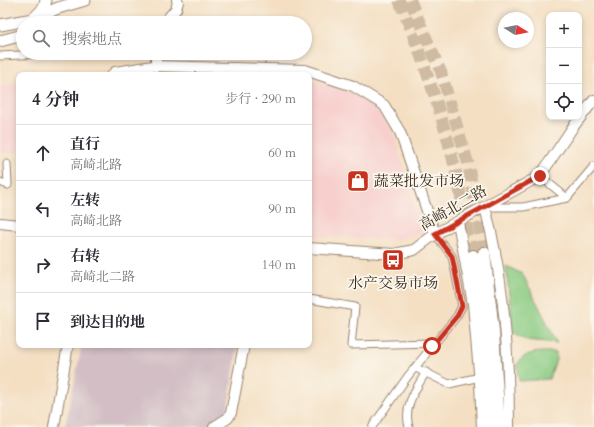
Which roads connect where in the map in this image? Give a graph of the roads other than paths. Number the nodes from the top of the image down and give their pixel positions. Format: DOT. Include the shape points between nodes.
graph roads {
  1 [pos="46,0"];
  2 [pos="85,0"];
  3 [pos="177,0"];
  4 [pos="40,16"];
  5 [pos="45,16"];
  6 [pos="168,16"];
  7 [pos="16,23"];
  8 [pos="0,25"];
  9 [pos="16,37"];
  10 [pos="0,41"];
  11 [pos="16,55"];
  12 [pos="0,56"];
  13 [pos="156,60"];
  14 [pos="156,66"];
  15 [pos="115,72"];
  16 [pos="310,72"];
  17 [pos="312,73"];
  18 [pos="594,100"];
  19 [pos="7,164"];
  20 [pos="594,166"];
  21 [pos="540,176"];
  22 [pos="0,182"];
  23 [pos="567,198"];
  24 [pos="485,207"];
  25 [pos="458,222"];
  26 [pos="0,223"];
  27 [pos="16,225"];
  28 [pos="435,234"];
  29 [pos="312,248"];
  30 [pos="312,300"];
  31 [pos="434,343"];
  32 [pos="67,348"];
  33 [pos="243,348"];
  34 [pos="416,368"];
  35 [pos="426,372"];
  36 [pos="480,377"];
  37 [pos="54,427"];
  38 [pos="214,427"];
  39 [pos="372,427"];
  40 [pos="409,427"];
  41 [pos="482,427"];
  42 [pos="489,427"];
  43 [pos="499,427"];
  44 [pos="509,427"];
  1 -- 4 [label="main road"];
  2 -- 5 [label="main road" via="58,8"];
  3 -- 6 [label="street" via="176,9"];
  7 -- 8 [label="main road"];
  9 -- 10 [label="main road"];
  11 -- 12 [label="street"];
  13 -- 14 [label="street"];
  14 -- 15 [label="street"];
  14 -- 16 [label="street"];
  17 -- 28 [label="street" via="359,90 384,105 400,132"];
  18 -- 21 [label="street, 高崎北二路"];
  19 -- 22 [label="street" via="8,185"];
  20 -- 23 [label="street"];
  21 -- 23 [label="street"];
  21 -- 24 [label="street, 高崎北二路"];
  23 -- 24 [label="street" via="523,207"];
  24 -- 25 [label="street, 高崎北二路"];
  24 -- 44 [label="street" via="494,242 506,326"];
  25 -- 28 [label="street, 高崎北二路"];
  25 -- 36 [label="street" via="473,304"];
  26 -- 27 [label="street"];
  28 -- 29 [label="street, 高崎北二路" via="414,250 394,254"];
  28 -- 31 [label="street" via="452,256 462,306 457,316"];
  30 -- 31 [label="street" via="355,307 351,345"];
  31 -- 34 [label="street"];
  32 -- 37 [label="street"];
  33 -- 38 [label="street" via="232,413"];
  34 -- 35 [label="street"];
  34 -- 39 [label="street"];
  35 -- 36 [label="street" via="449,384"];
  35 -- 40 [label="street" via="410,400 407,420"];
  36 -- 41 [label="street"];
  42 -- 43 [label="highway" via="478,255 493,331"];
}
